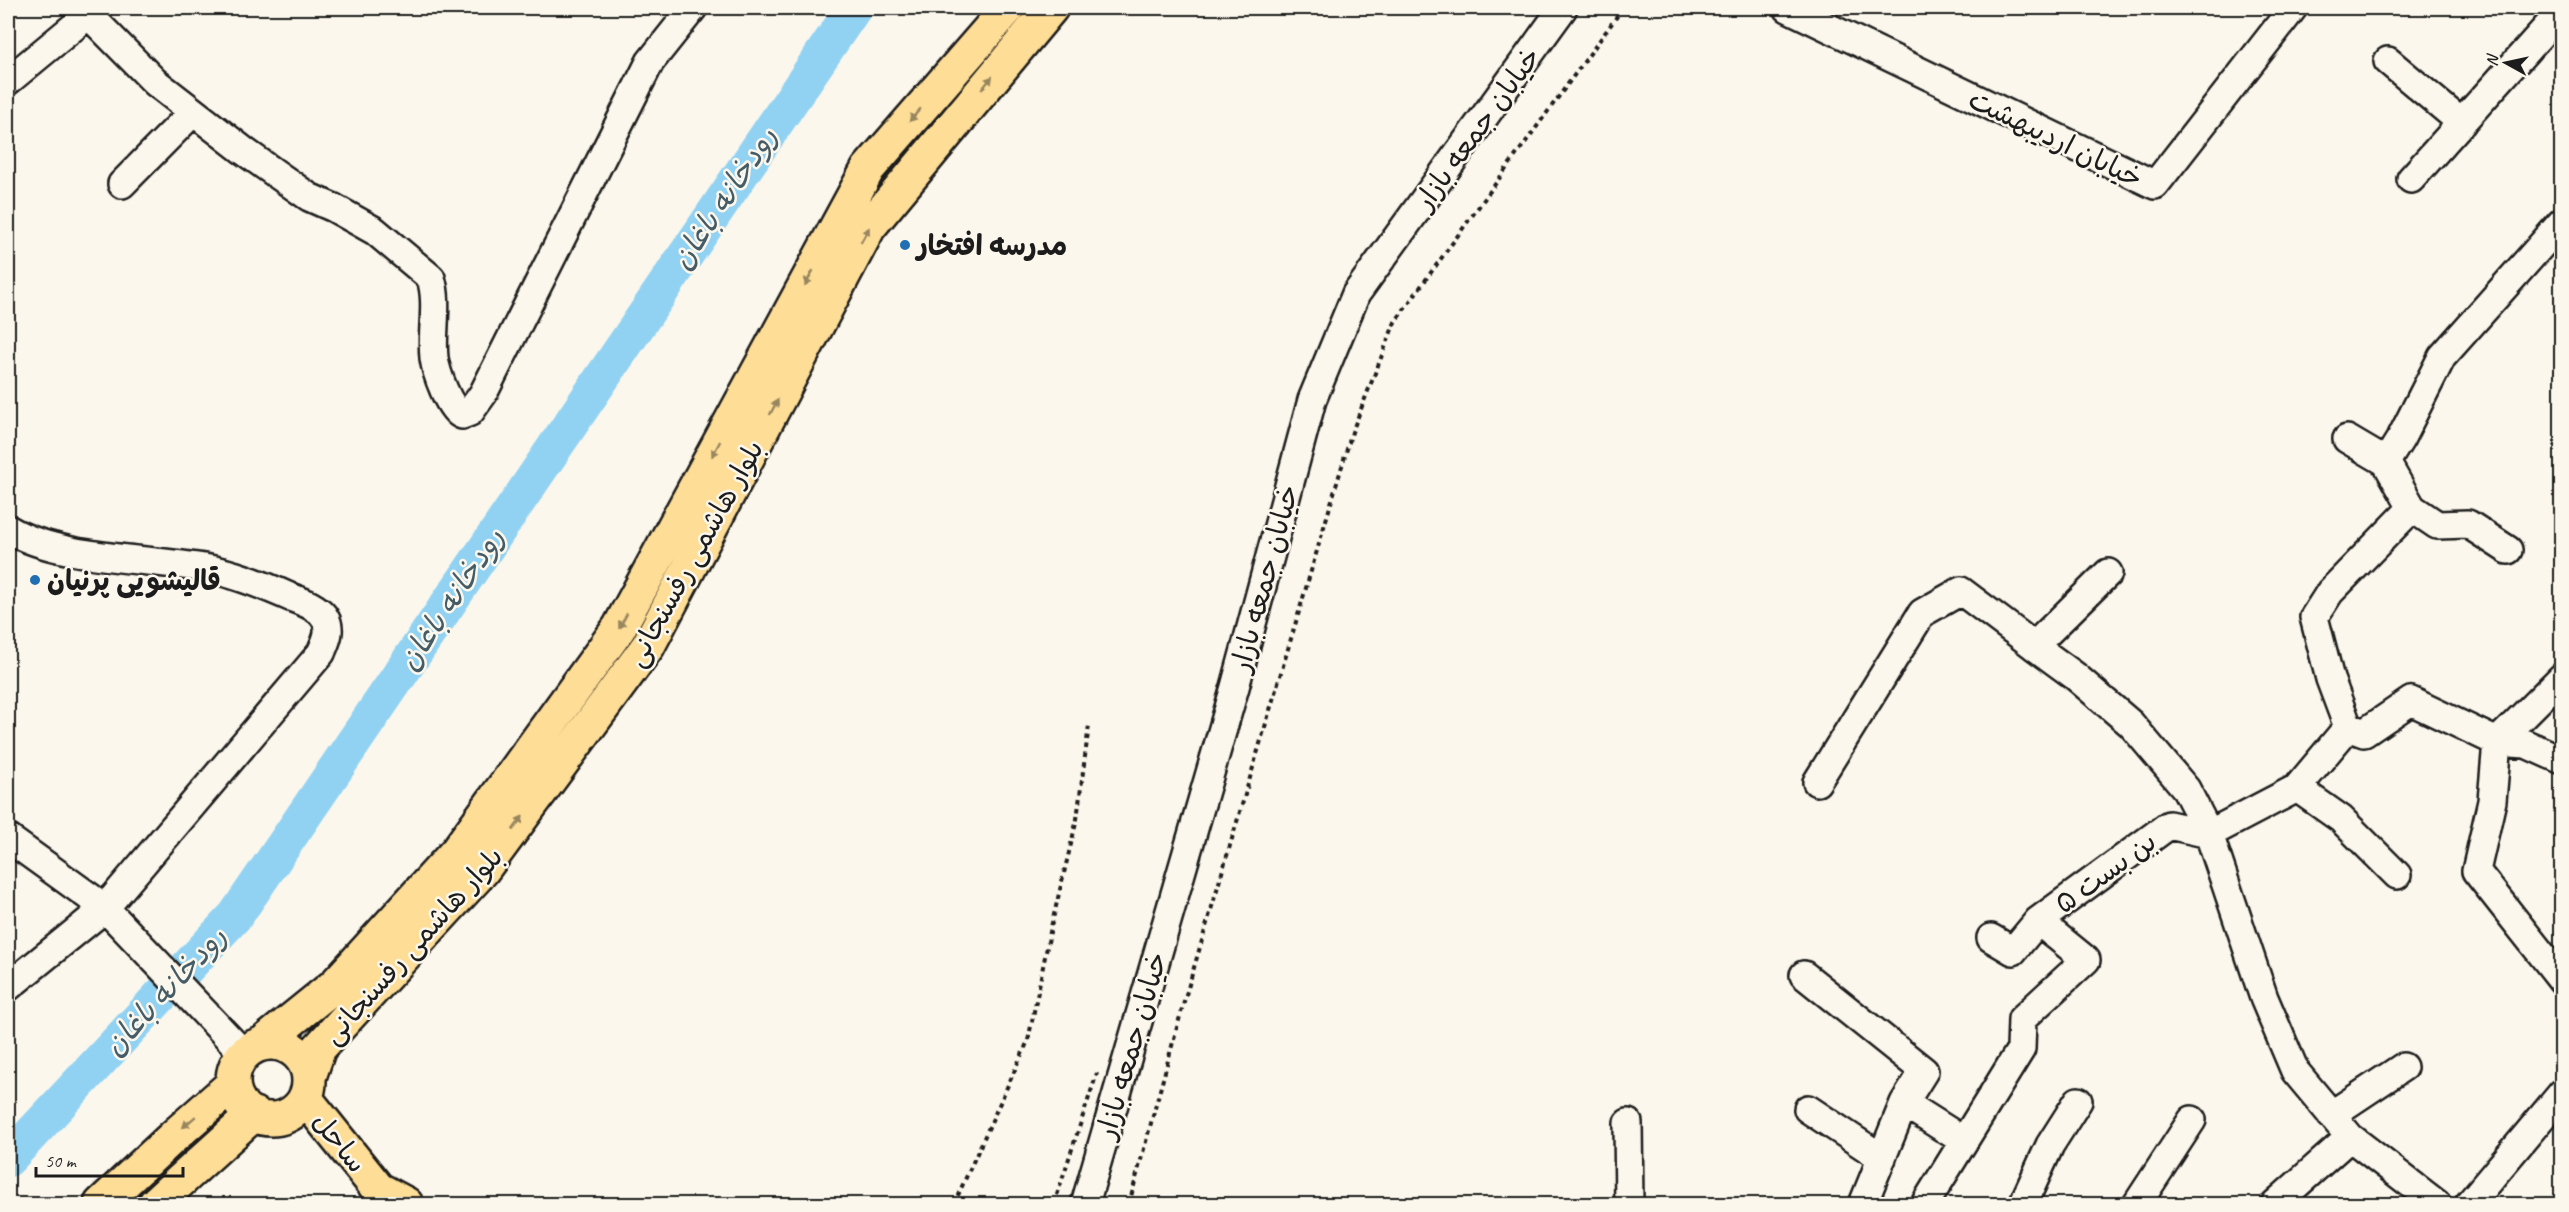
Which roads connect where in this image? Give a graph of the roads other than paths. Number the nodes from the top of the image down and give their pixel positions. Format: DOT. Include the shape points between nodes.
graph roads {
  1 [pos="693,8"];
  2 [pos="1008,8"];
  3 [pos="1051,8"];
  4 [pos="1563,8"];
  5 [pos="1788,8"];
  6 [pos="2293,8"];
  7 [pos="85,11"];
  8 [pos="2557,14"];
  9 [pos="2388,61"];
  10 [pos="8,81"];
  11 [pos="192,112"];
  12 [pos="2462,123"];
  13 [pos="2411,179"];
  14 [pos="122,184"];
  15 [pos="2562,222"];
  16 [pos="2347,439"];
  17 [pos="2386,462"];
  18 [pos="2412,508"];
  19 [pos="8,529"];
  20 [pos="2508,550"];
  21 [pos="2108,573"];
  22 [pos="2034,646"];
  23 [pos="2562,677"];
  24 [pos="2348,727"];
  25 [pos="2497,742"];
  26 [pos="2562,760"];
  27 [pos="1816,782"];
  28 [pos="2297,788"];
  29 [pos="2209,834"];
  30 [pos="8,838"];
  31 [pos="458,850"];
  32 [pos="482,871"];
  33 [pos="2397,875"];
  34 [pos="105,909"];
  35 [pos="2038,921"];
  36 [pos="1991,938"];
  37 [pos="1804,975"];
  38 [pos="2562,980"];
  39 [pos="8,987"];
  40 [pos="241,1054"];
  41 [pos="2403,1067"];
  42 [pos="307,1087"];
  43 [pos="2562,1093"];
  44 [pos="2078,1101"];
  45 [pos="1904,1103"];
  46 [pos="1808,1109"];
  47 [pos="254,1114"];
  48 [pos="2331,1115"];
  49 [pos="2192,1120"];
  50 [pos="1628,1123"];
  51 [pos="2350,1137"];
  52 [pos="1964,1141"];
  53 [pos="1882,1158"];
  54 [pos="101,1204"];
  55 [pos="155,1204"];
  56 [pos="406,1204"];
  57 [pos="1085,1204"];
  58 [pos="1629,1204"];
  59 [pos="1863,1204"];
  60 [pos="1925,1204"];
  61 [pos="2023,1204"];
  62 [pos="2137,1204"];
  63 [pos="2275,1204"];
  64 [pos="2437,1204"];
  65 [pos="2469,1204"];
  1 -- 11 [label="street" via="650,62 483,394 466,415 454,409 434,358 431,278 375,231 309,197"];
  2 -- 31 [label="main road, بلوار هاشمی رفسنجانی, one-way" via="868,169 619,628"];
  32 -- 3 [label="main road, بلوار هاشمی رفسنجانی, one-way" via="648,646 869,227"];
  4 -- 57 [label="street, خیابان جمعه بازار" via="1356,294 1312,400 1235,687"];
  5 -- 6 [label="street, خیابان اردیبهشت" via="2155,185"];
  7 -- 10 [label="street"];
  7 -- 11 [label="street" via="154,82"];
  8 -- 12 [label="street"];
  9 -- 12 [label="street"];
  11 -- 14 [label="street"];
  12 -- 13 [label="street"];
  15 -- 17 [label="street" via="2442,357"];
  16 -- 17 [label="street"];
  17 -- 18 [label="street"];
  18 -- 20 [label="street" via="2437,525 2468,524"];
  18 -- 24 [label="street" via="2330,592 2314,616 2330,679"];
  19 -- 34 [label="street" via="92,555 205,568 258,583 317,609 325,617 329,632 321,653"];
  21 -- 22 [label="street"];
  22 -- 27 [label="street" via="1960,591 1922,613"];
  22 -- 29 [label="street" via="2131,724 2186,789"];
  23 -- 25 [label="street"];
  24 -- 25 [label="street" via="2364,733 2411,700"];
  24 -- 28 [label="street"];
  25 -- 26 [label="street" via="2526,744"];
  25 -- 38 [label="street" via="2492,801 2476,872"];
  28 -- 29 [label="street"];
  28 -- 33 [label="street" via="2341,819"];
  29 -- 35 [label="street, بن بست ۵" via="2169,825"];
  29 -- 48 [label="street" via="2264,998 2295,1071"];
  30 -- 34 [label="street"];
  31 -- 32 [label="main road"];
  31 -- 40 [label="main road, بلوار هاشمی رفسنجانی" via="335,985"];
  32 -- 42 [label="main road, بلوار هاشمی رفسنجانی" via="320,1048"];
  34 -- 39 [label="street"];
  34 -- 40 [label="street"];
  35 -- 36 [label="street" via="2013,951"];
  35 -- 52 [label="street, بن بست ۵" via="2086,960 2022,1019 2021,1049"];
  37 -- 45 [label="street" via="1924,1071"];
  40 -- 42 [label="main road" via="273,1043 293,1050 301,1057"];
  40 -- 47 [label="main road" via="241,1104"];
  40 -- 54 [label="main road, بلوار هاشمی رفسنجانی, one-way" via="174,1136"];
  41 -- 48 [label="street"];
  42 -- 47 [label="main road" via="298,1107 280,1118"];
  42 -- 56 [label="main road, ساحل" via="378,1189"];
  43 -- 65 [label="street"];
  44 -- 61 [label="street" via="2050,1145"];
  45 -- 52 [label="street"];
  45 -- 53 [label="street"];
  46 -- 53 [label="street"];
  47 -- 55 [label="main road"];
  48 -- 51 [label="street"];
  49 -- 62 [label="street"];
  50 -- 58 [label="street"];
  51 -- 63 [label="street"];
  51 -- 64 [label="street"];
  52 -- 60 [label="street, بن بست ۵"];
  53 -- 59 [label="street"];
}
